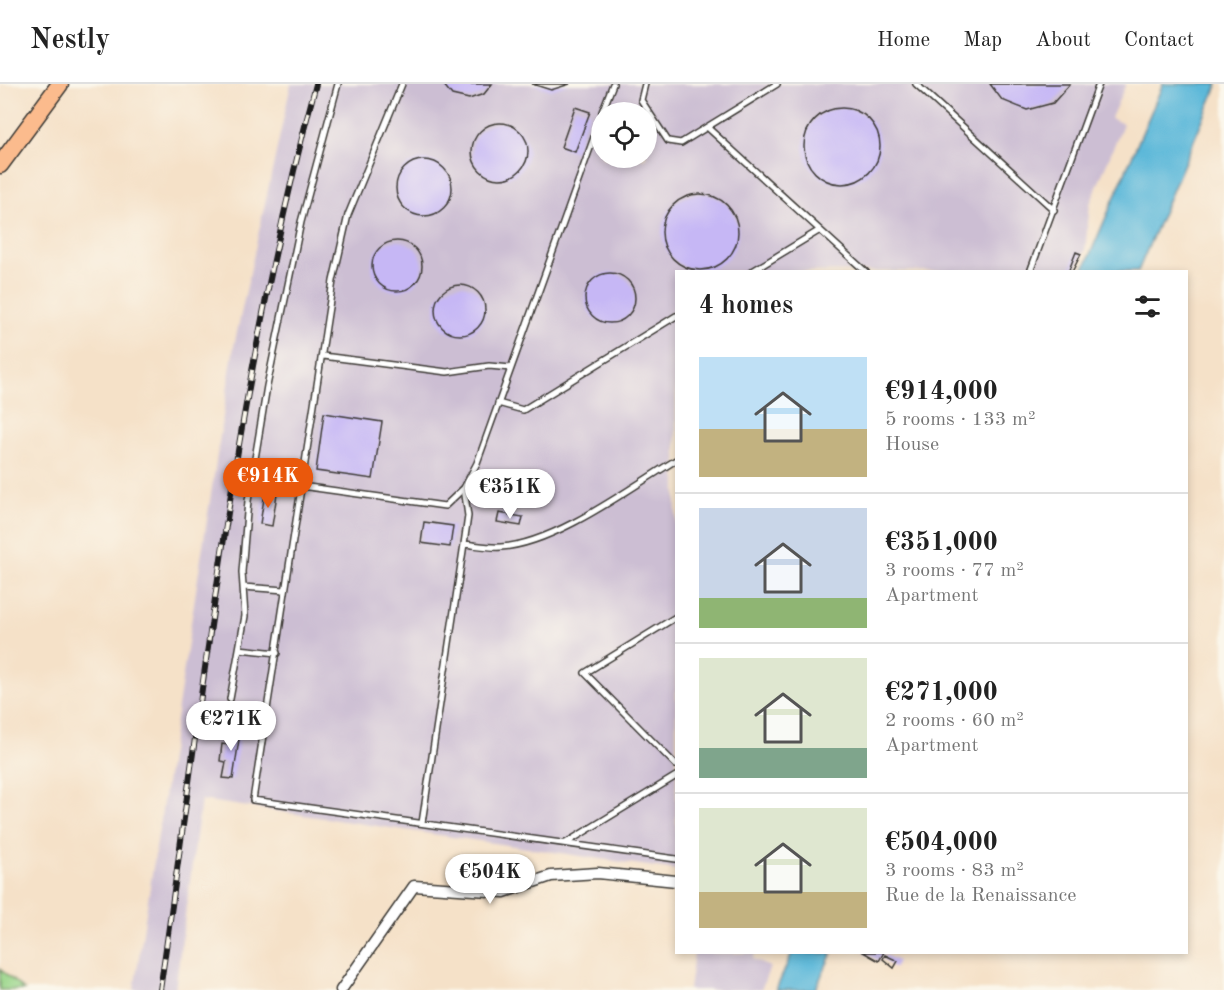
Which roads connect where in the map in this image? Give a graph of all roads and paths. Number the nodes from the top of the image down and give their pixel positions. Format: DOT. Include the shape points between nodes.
graph roads {
  1 [pos="60,84"];
  2 [pos="338,84"];
  3 [pos="402,84"];
  4 [pos="613,84"];
  5 [pos="645,84"];
  6 [pos="777,84"];
  7 [pos="916,84"];
  8 [pos="1100,84"];
  9 [pos="606,102"];
  10 [pos="707,127"];
  11 [pos="591,144"];
  12 [pos="0,165"];
  13 [pos="1054,210"];
  14 [pos="820,230"];
  15 [pos="754,270"];
  16 [pos="864,270"];
  17 [pos="1031,270"];
  18 [pos="675,317"];
  19 [pos="323,356"];
  20 [pos="510,368"];
  21 [pos="498,403"];
  22 [pos="675,461"];
  23 [pos="301,486"];
  24 [pos="464,488"];
  25 [pos="464,544"];
  26 [pos="243,587"];
  27 [pos="285,590"];
  28 [pos="675,618"];
  29 [pos="239,650"];
  30 [pos="277,653"];
  31 [pos="230,699"];
  32 [pos="675,764"];
  33 [pos="675,777"];
  34 [pos="422,823"];
  35 [pos="566,843"];
  36 [pos="675,859"];
  37 [pos="675,881"];
  38 [pos="341,990"];
  1 -- 12 [label="main road"];
  2 -- 26 [label="lane" via="301,222 267,386 248,501"];
  3 -- 19 [label="lane" via="348,215 333,281"];
  4 -- 9 [label="lane"];
  5 -- 10 [label="lane" via="642,100 668,141 681,143"];
  6 -- 10 [label="lane"];
  7 -- 13 [label="lane"];
  8 -- 13 [label="lane"];
  10 -- 14 [label="lane"];
  11 -- 20 [label="lane"];
  13 -- 17 [label="lane"];
  14 -- 15 [label="lane"];
  14 -- 16 [label="lane"];
  18 -- 21 [label="lane" via="523,410"];
  19 -- 20 [label="lane" via="447,372 489,366"];
  19 -- 23 [label="lane"];
  20 -- 21 [label="lane"];
  21 -- 24 [label="lane"];
  22 -- 25 [label="lane" via="544,537 502,547"];
  23 -- 24 [label="lane" via="445,506"];
  23 -- 27 [label="lane"];
  24 -- 25 [label="lane" via="468,516"];
  25 -- 34 [label="lane"];
  26 -- 27 [label="lane"];
  26 -- 29 [label="lane" via="245,616"];
  27 -- 30 [label="lane"];
  28 -- 32 [label="lane" via="585,673"];
  29 -- 30 [label="lane"];
  29 -- 31 [label="lane"];
  30 -- 34 [label="lane" via="253,800"];
  33 -- 35 [label="lane"];
  34 -- 35 [label="lane"];
  35 -- 36 [label="lane"];
  37 -- 38 [label="street" via="598,873 550,876 504,892 414,886"];
}
